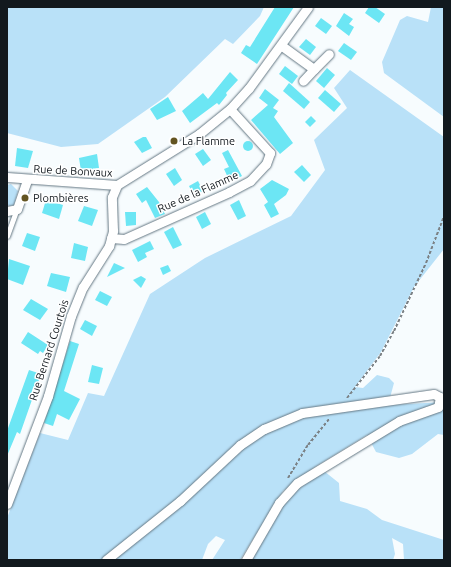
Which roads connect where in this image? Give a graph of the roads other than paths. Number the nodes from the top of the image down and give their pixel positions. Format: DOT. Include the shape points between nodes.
graph roads {
  1 [pos="308,7"];
  2 [pos="282,46"];
  3 [pos="329,54"];
  4 [pos="314,69"];
  5 [pos="303,81"];
  6 [pos="230,109"];
  7 [pos="7,177"];
  8 [pos="27,180"];
  9 [pos="117,185"];
  10 [pos="16,209"];
  11 [pos="7,211"];
  12 [pos="7,236"];
  13 [pos="111,238"];
  14 [pos="7,504"];
  15 [pos="106,560"];
  16 [pos="246,560"];
  1 -- 2 [label="street"];
  2 -- 4 [label="street"];
  2 -- 6 [label="street"];
  3 -- 4 [label="street"];
  4 -- 5 [label="street"];
  6 -- 9 [label="street" via="199,134"];
  6 -- 13 [label="street, Rue de la Flamme" via="270,153 270,158 255,176 229,192 124,239"];
  7 -- 8 [label="street, Rue de Bonvaux"];
  8 -- 9 [label="street, Rue de Bonvaux"];
  8 -- 10 [label="street, Rue de Bonvaux"];
  9 -- 13 [label="street, Rue Bernard Courtois" via="112,197"];
  10 -- 11 [label="street"];
  10 -- 12 [label="lane"];
  13 -- 14 [label="street, Rue Bernard Courtois" via="105,255 83,288 71,316 48,396"];
  15 -- 16 [label="street" via="180,501 240,445 259,433 302,413 434,394 440,397 441,403 438,407 399,421 298,484 279,503"];
}
